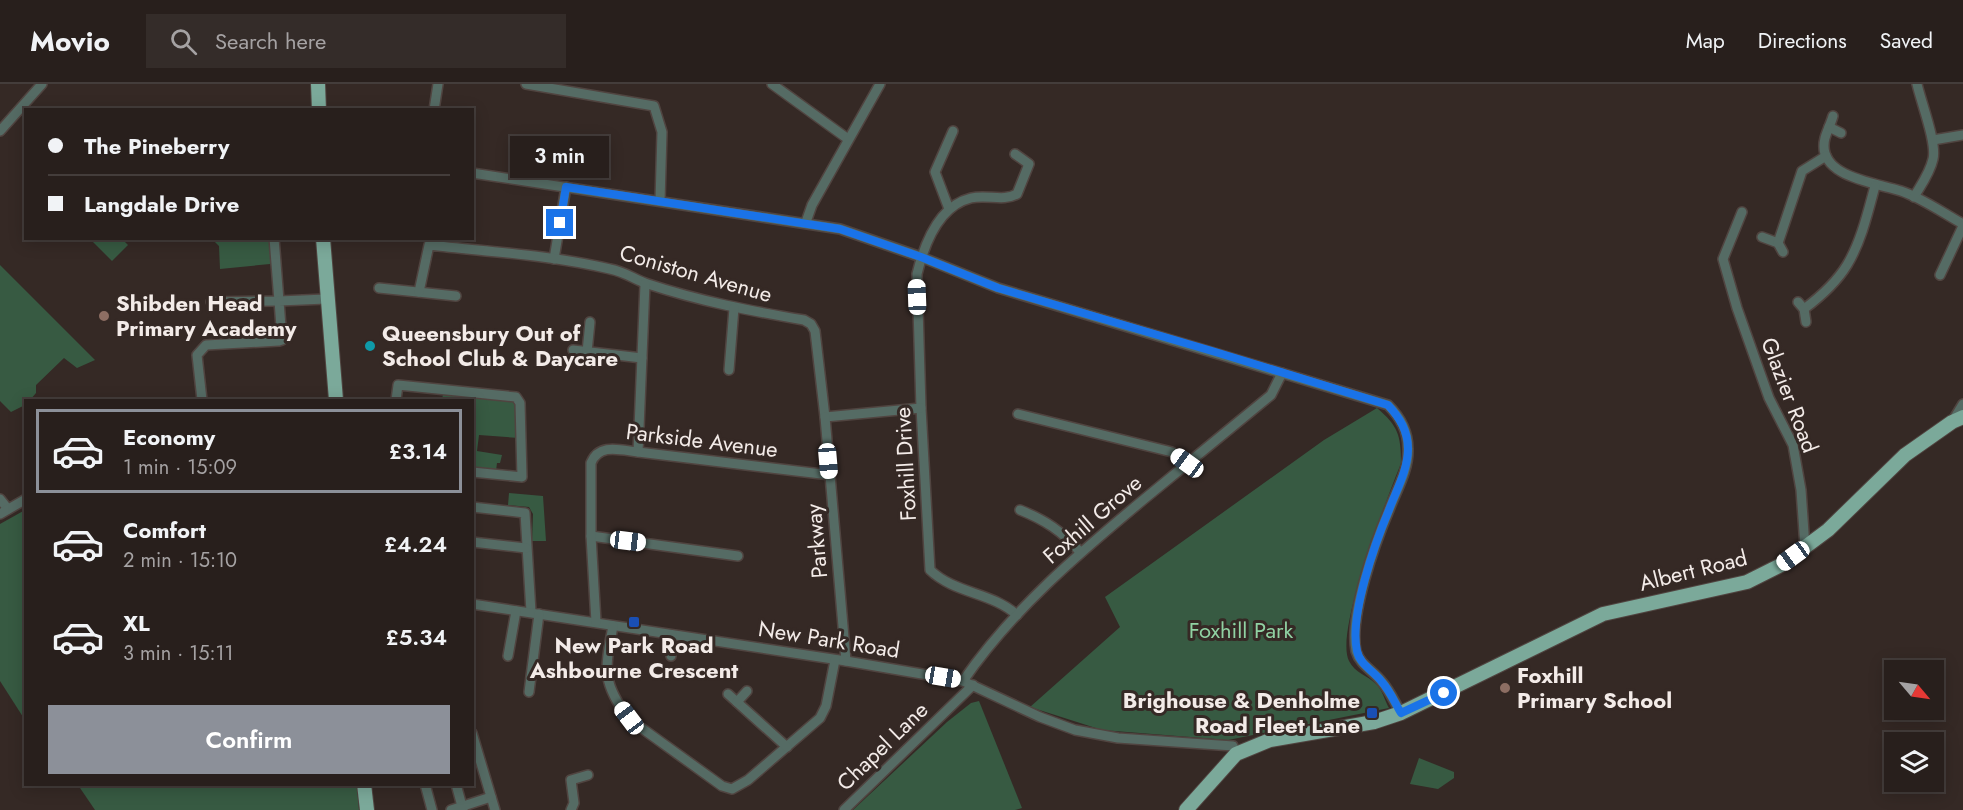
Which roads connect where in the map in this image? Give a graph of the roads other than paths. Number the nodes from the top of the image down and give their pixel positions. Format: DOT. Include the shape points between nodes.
graph roads {
  1 [pos="42,84"];
  2 [pos="318,84"];
  3 [pos="438,84"];
  4 [pos="526,84"];
  5 [pos="772,84"];
  6 [pos="880,84"];
  7 [pos="1917,84"];
  8 [pos="319,108"];
  9 [pos="434,108"];
  10 [pos="1833,116"];
  11 [pos="1829,127"];
  12 [pos="0,130"];
  13 [pos="953,131"];
  14 [pos="1841,133"];
  15 [pos="1963,135"];
  16 [pos="848,139"];
  17 [pos="1933,140"];
  18 [pos="1015,154"];
  19 [pos="1826,156"];
  20 [pos="1029,164"];
  21 [pos="1040,165"];
  22 [pos="474,173"];
  23 [pos="1875,186"];
  24 [pos="566,187"];
  25 [pos="1914,197"];
  26 [pos="660,201"];
  27 [pos="949,208"];
  28 [pos="1742,212"];
  29 [pos="806,222"];
  30 [pos="1963,225"];
  31 [pos="1762,237"];
  32 [pos="274,240"];
  33 [pos="323,240"];
  34 [pos="921,257"];
  35 [pos="554,259"];
  36 [pos="1940,275"];
  37 [pos="645,284"];
  38 [pos="379,288"];
  39 [pos="419,292"];
  40 [pos="456,296"];
  41 [pos="326,299"];
  42 [pos="279,301"];
  43 [pos="211,302"];
  44 [pos="734,308"];
  45 [pos="590,322"];
  46 [pos="1806,322"];
  47 [pos="573,350"];
  48 [pos="587,352"];
  49 [pos="642,358"];
  50 [pos="729,370"];
  51 [pos="1282,373"];
  52 [pos="202,399"];
  53 [pos="336,399"];
  54 [pos="396,399"];
  55 [pos="1963,404"];
  56 [pos="921,408"];
  57 [pos="1018,414"];
  58 [pos="825,417"];
  59 [pos="1957,419"];
  60 [pos="638,452"];
  61 [pos="1187,463"];
  62 [pos="474,472"];
  63 [pos="830,476"];
  64 [pos="0,499"];
  65 [pos="24,500"];
  66 [pos="474,507"];
  67 [pos="1020,510"];
  68 [pos="4,511"];
  69 [pos="591,536"];
  70 [pos="474,542"];
  71 [pos="1805,547"];
  72 [pos="526,548"];
  73 [pos="1080,552"];
  74 [pos="738,556"];
  75 [pos="474,604"];
  76 [pos="516,610"];
  77 [pos="535,613"];
  78 [pos="1017,615"];
  79 [pos="596,622"];
  80 [pos="613,626"];
  81 [pos="672,635"];
  82 [pos="508,656"];
  83 [pos="671,656"];
  84 [pos="835,660"];
  85 [pos="846,661"];
  86 [pos="963,681"];
  87 [pos="973,685"];
  88 [pos="747,691"];
  89 [pos="529,692"];
  90 [pos="728,694"];
  91 [pos="737,702"];
  92 [pos="1401,713"];
  93 [pos="474,739"];
  94 [pos="787,747"];
  95 [pos="1236,754"];
  96 [pos="588,775"];
  97 [pos="364,786"];
  98 [pos="425,786"];
  99 [pos="457,786"];
  100 [pos="492,797"];
  101 [pos="463,808"];
  102 [pos="367,810"];
  103 [pos="432,810"];
  104 [pos="451,810"];
  105 [pos="495,810"];
  106 [pos="571,810"];
  107 [pos="844,810"];
  108 [pos="1186,810"];
  1 -- 12 [label="street"];
  2 -- 8 [label="main road"];
  3 -- 9 [label="street"];
  4 -- 26 [label="street" via="654,106 662,132"];
  5 -- 16 [label="street"];
  6 -- 16 [label="street"];
  7 -- 17 [label="street"];
  10 -- 11 [label="street"];
  11 -- 14 [label="street"];
  11 -- 19 [label="street" via="1824,140"];
  13 -- 27 [label="street" via="935,172"];
  15 -- 17 [label="street"];
  16 -- 29 [label="street"];
  17 -- 25 [label="street" via="1934,156"];
  18 -- 20 [label="street"];
  19 -- 23 [label="street" via="1845,174"];
  19 -- 31 [label="street" via="1802,171 1780,247"];
  20 -- 21 [label="street"];
  20 -- 27 [label="street" via="1017,194 1009,199 972,198"];
  22 -- 24 [label="street"];
  23 -- 25 [label="street"];
  23 -- 46 [label="street" via="1847,265 1822,294 1801,306"];
  24 -- 26 [label="street"];
  24 -- 35 [label="street"];
  25 -- 30 [label="street"];
  26 -- 29 [label="street"];
  27 -- 34 [label="street, Foxhill Drive" via="934,228"];
  28 -- 71 [label="street, Glazier Road" via="1723,259 1769,398 1793,446"];
  29 -- 34 [label="street" via="840,229"];
  30 -- 36 [label="street"];
  32 -- 42 [label="street"];
  33 -- 41 [label="main road"];
  34 -- 51 [label="street" via="998,288"];
  34 -- 56 [label="street, Foxhill Drive" via="916,274"];
  35 -- 37 [label="street, Coniston Avenue" via="620,271"];
  35 -- 39 [label="street, Coniston Avenue" via="429,245"];
  37 -- 44 [label="street, Coniston Avenue"];
  37 -- 49 [label="street"];
  38 -- 39 [label="street"];
  39 -- 40 [label="street"];
  41 -- 42 [label="street"];
  41 -- 53 [label="main road"];
  42 -- 43 [label="street"];
  42 -- 52 [label="street" via="279,342 206,345 197,355"];
  44 -- 50 [label="street"];
  44 -- 58 [label="street, Coniston Avenue" via="811,324"];
  45 -- 48 [label="street"];
  47 -- 48 [label="street"];
  48 -- 49 [label="street"];
  49 -- 60 [label="street"];
  51 -- 61 [label="street, Foxhill Grove" via="1271,395"];
  51 -- 92 [label="street" via="1388,405 1406,432 1408,461 1371,559 1355,638 1362,663 1382,681"];
  54 -- 62 [label="street" via="398,384 516,397 520,403 522,477"];
  55 -- 59 [label="street"];
  56 -- 58 [label="street"];
  56 -- 78 [label="street, Foxhill Drive" via="930,570 941,581 1008,606"];
  57 -- 61 [label="street" via="1172,452"];
  58 -- 63 [label="street, Parkway"];
  59 -- 71 [label="main road, Albert Road" via="1905,455 1828,530"];
  60 -- 63 [label="street, Parkside Avenue"];
  60 -- 69 [label="street, Parkside Avenue" via="609,449 594,456"];
  61 -- 73 [label="street, Foxhill Grove"];
  63 -- 85 [label="street, Parkway"];
  64 -- 68 [label="street"];
  65 -- 68 [label="street"];
  66 -- 72 [label="street" via="525,513"];
  67 -- 73 [label="street" via="1066,535"];
  69 -- 74 [label="street"];
  69 -- 79 [label="street, Parkside Avenue"];
  70 -- 72 [label="street"];
  71 -- 92 [label="main road, Albert Road" via="1781,565 1747,582 1603,614"];
  72 -- 77 [label="street"];
  73 -- 78 [label="street, Foxhill Grove"];
  75 -- 76 [label="street, New Park Road"];
  76 -- 77 [label="street, New Park Road"];
  76 -- 82 [label="street"];
  77 -- 79 [label="street, New Park Road"];
  77 -- 89 [label="street"];
  78 -- 86 [label="street, Foxhill Grove"];
  79 -- 80 [label="street, New Park Road"];
  80 -- 81 [label="street, New Park Road"];
  80 -- 94 [label="street" via="607,676 620,707 629,718 723,786 740,786"];
  81 -- 83 [label="street"];
  81 -- 84 [label="street, New Park Road"];
  84 -- 85 [label="street, New Park Road"];
  84 -- 94 [label="street" via="824,713"];
  85 -- 86 [label="street, New Park Road"];
  86 -- 87 [label="street, New Park Road"];
  87 -- 95 [label="street, New Park Road" via="1075,730 1118,738 1233,746"];
  87 -- 107 [label="street, Chapel Lane"];
  88 -- 91 [label="street"];
  90 -- 91 [label="street"];
  91 -- 94 [label="street"];
  92 -- 95 [label="main road, Albert Road" via="1374,722 1270,740"];
  93 -- 100 [label="street"];
  95 -- 108 [label="main road"];
  96 -- 106 [label="street" via="571,780"];
  97 -- 102 [label="main road"];
  98 -- 103 [label="street"];
  99 -- 101 [label="street"];
  100 -- 101 [label="street"];
  100 -- 105 [label="street"];
  101 -- 104 [label="street"];
}
